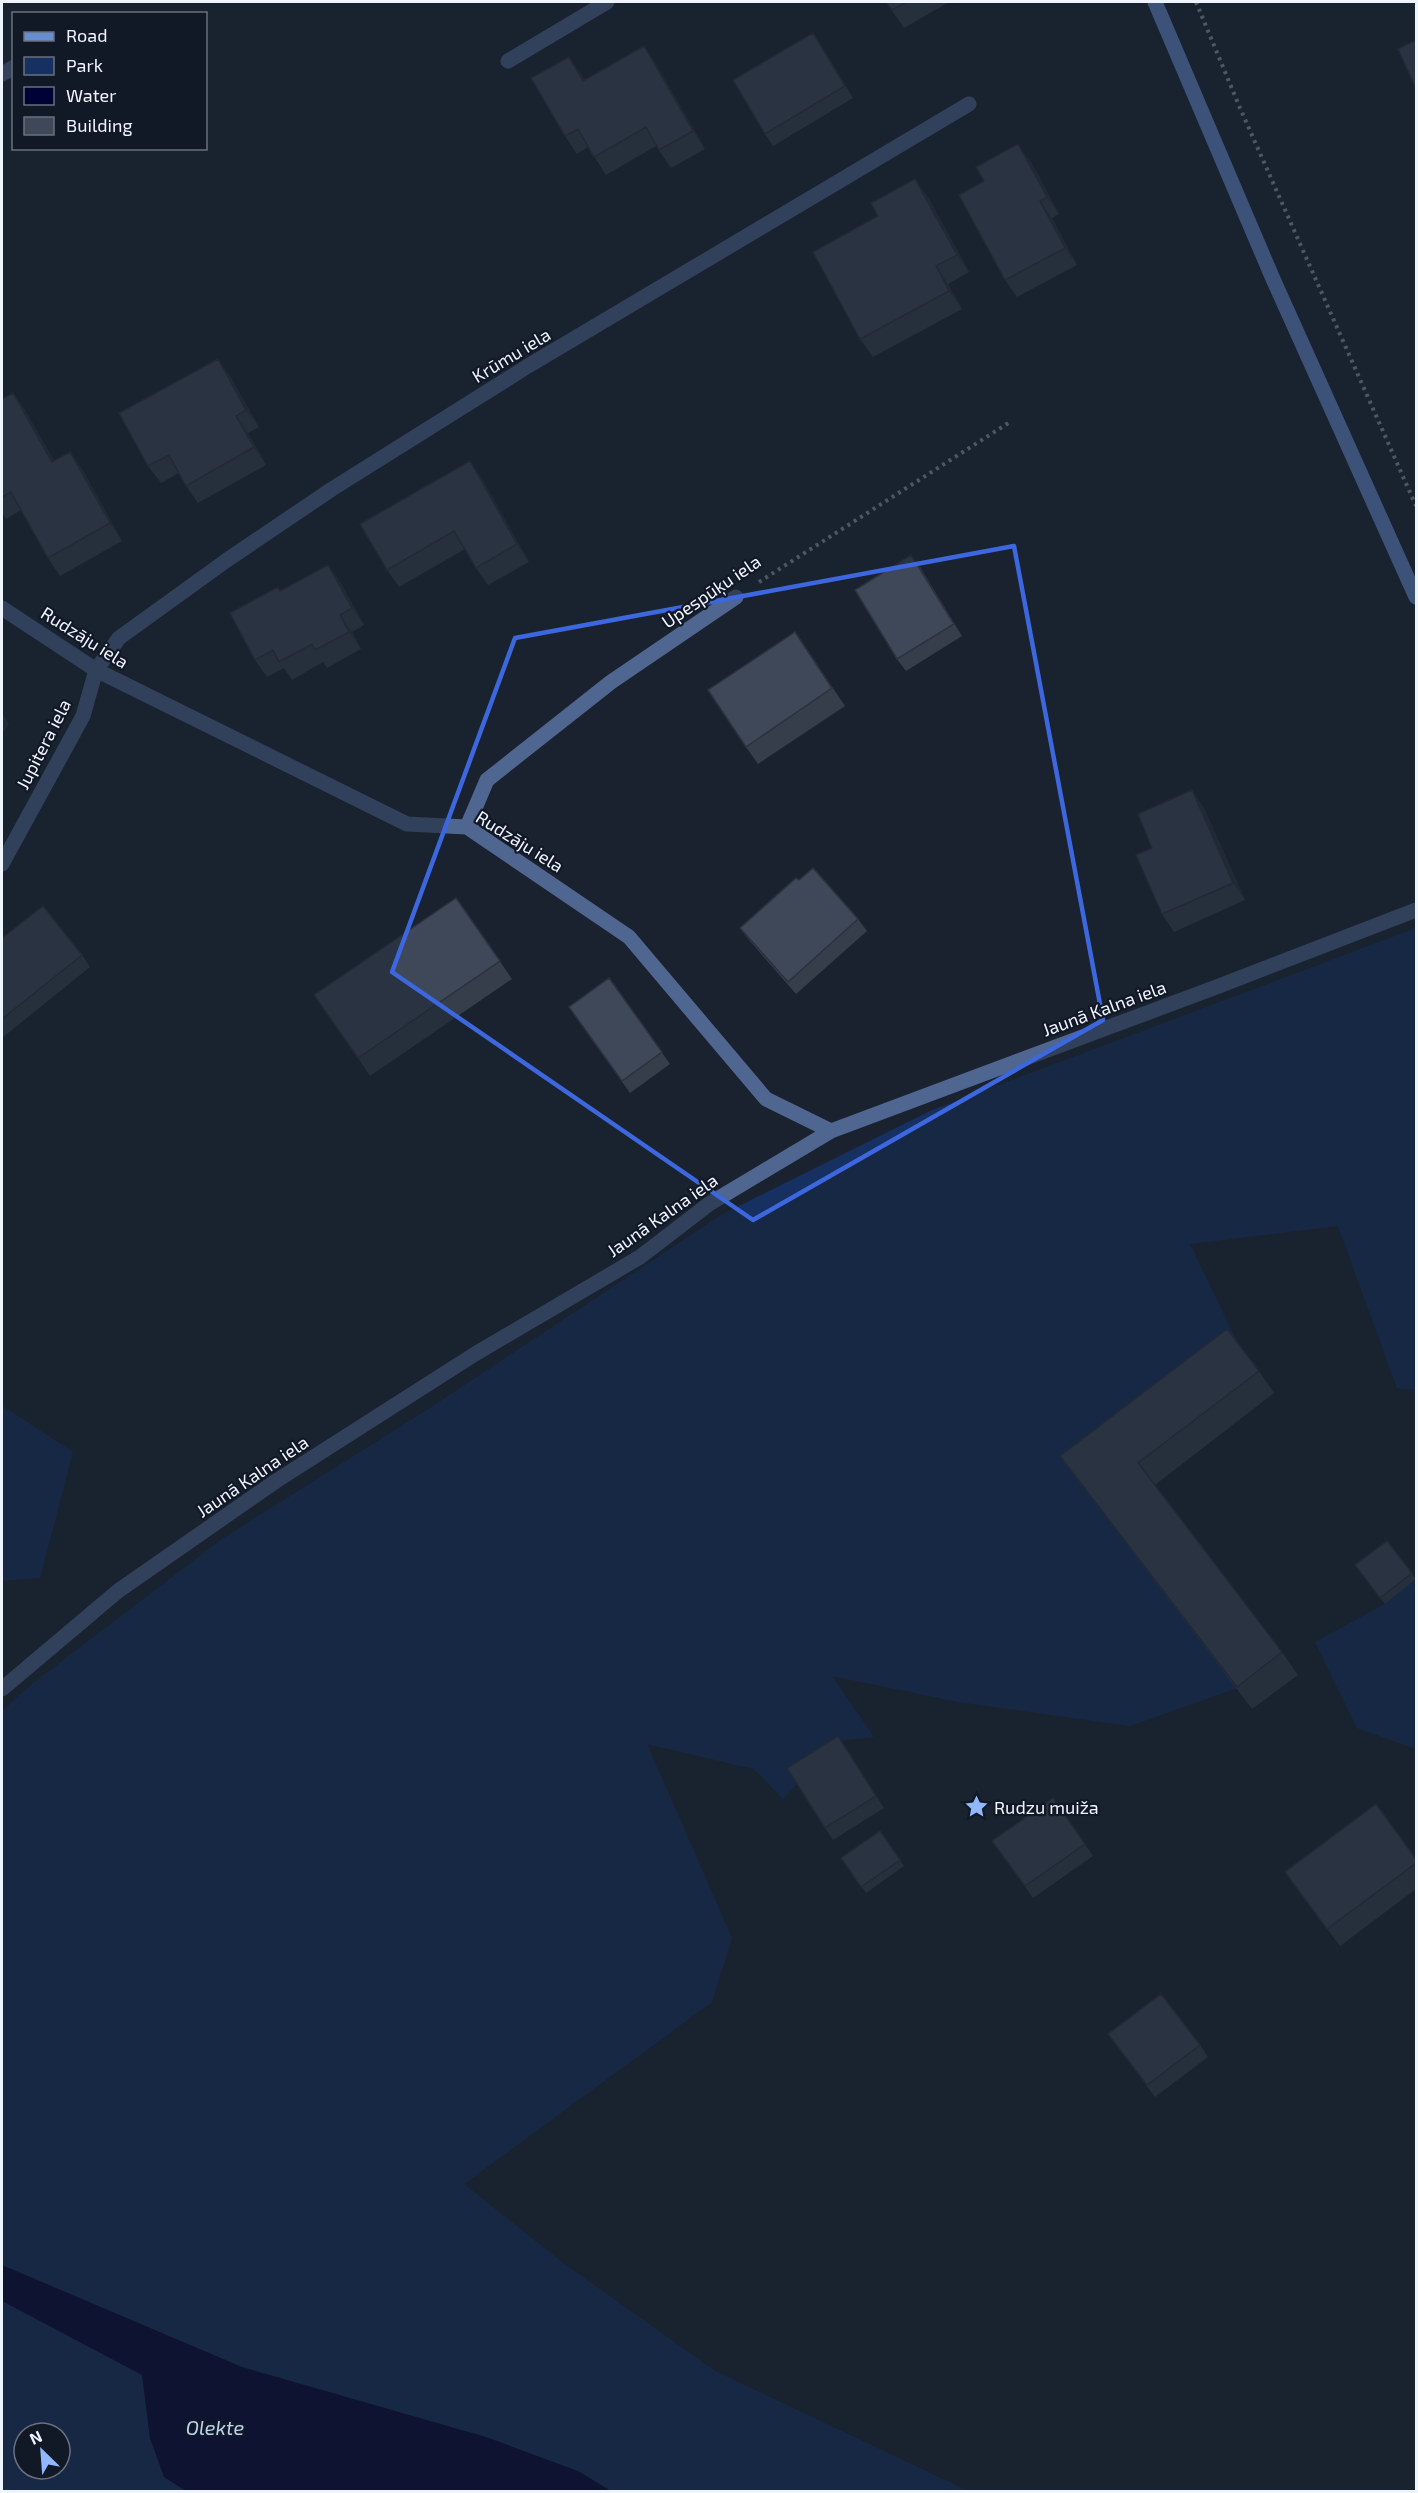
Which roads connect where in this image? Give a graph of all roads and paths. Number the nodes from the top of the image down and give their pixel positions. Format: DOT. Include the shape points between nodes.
graph roads {
  1 [pos="607,2"];
  2 [pos="1155,2"];
  3 [pos="1196,2"];
  4 [pos="508,62"];
  5 [pos="969,104"];
  6 [pos="1010,422"];
  7 [pos="1416,506"];
  8 [pos="736,597"];
  9 [pos="1416,597"];
  10 [pos="2,608"];
  11 [pos="96,670"];
  12 [pos="467,827"];
  13 [pos="2,864"];
  14 [pos="1416,909"];
  15 [pos="831,1131"];
  16 [pos="2,1689"];
  1 -- 4 [label="street"];
  2 -- 9 [label="main road" via="1273,279"];
  3 -- 7 [label="path"];
  5 -- 11 [label="street, Krūmu iela" via="528,366 332,489 119,638"];
  6 -- 8 [label="path, Upespūķu iela"];
  8 -- 12 [label="street, Upespūķu iela" via="611,682 487,780"];
  10 -- 11 [label="street, Rudzāju iela"];
  11 -- 12 [label="street, Rudzāju iela" via="407,824"];
  11 -- 13 [label="street, Jupitera iela" via="83,716"];
  12 -- 15 [label="street, Rudzāju iela" via="629,936 766,1099"];
  14 -- 15 [label="street, Jaunā Kalna iela"];
  15 -- 16 [label="street, Jaunā Kalna iela" via="709,1204 640,1257 475,1354 276,1481 118,1591"];
}
